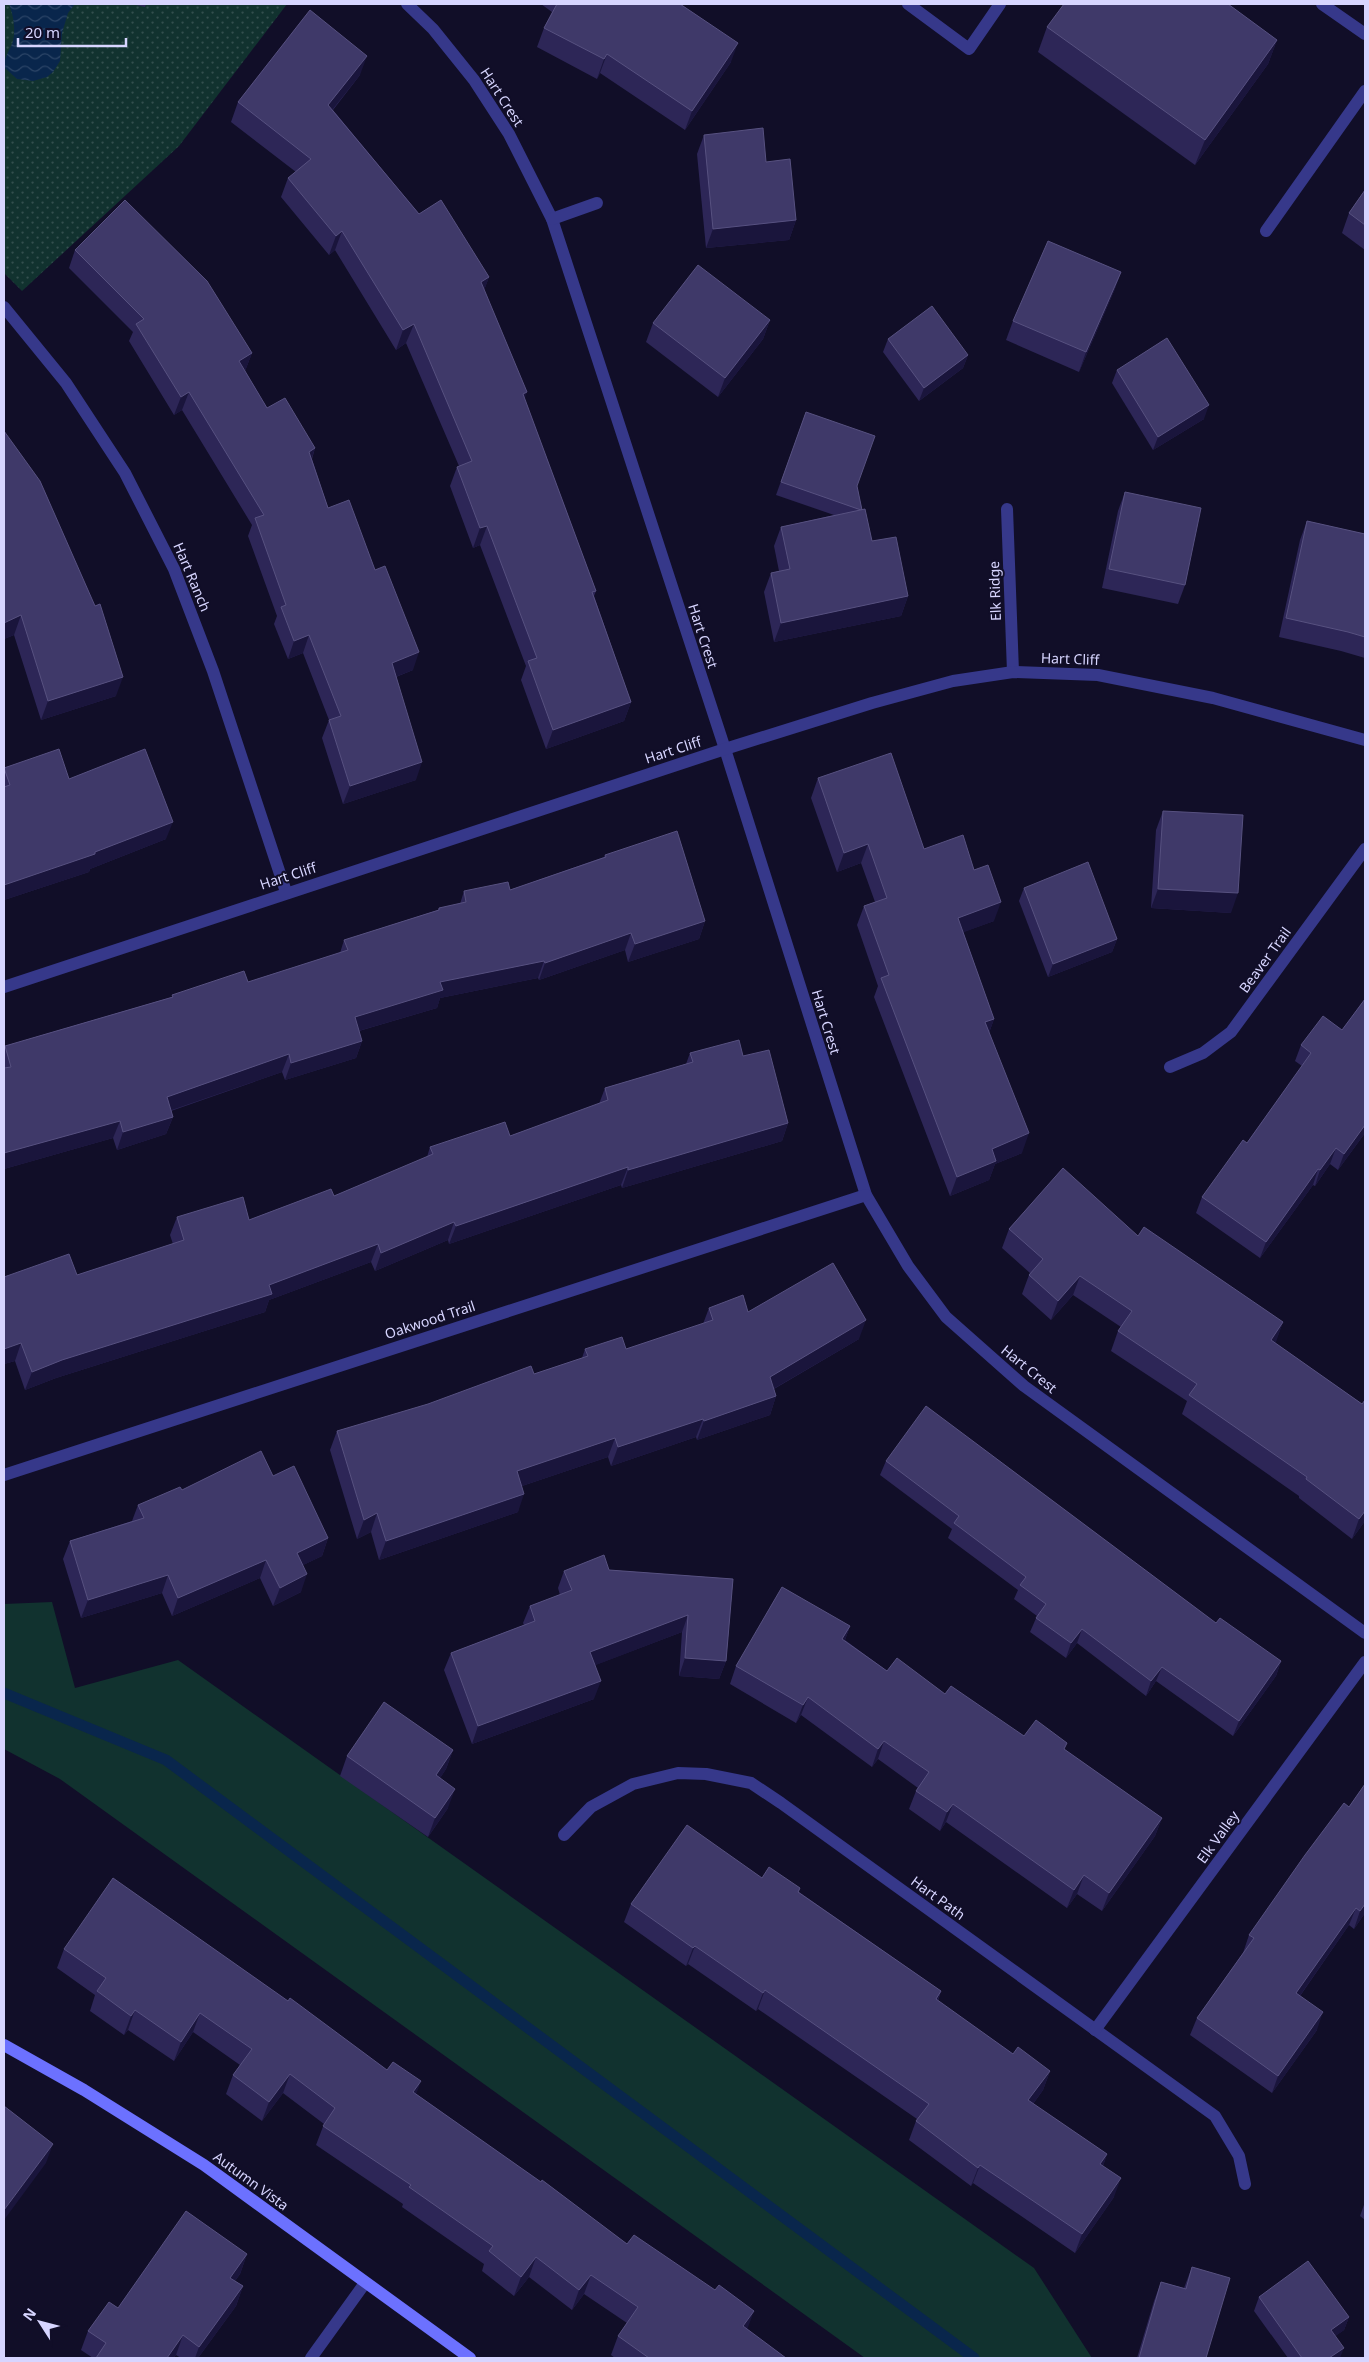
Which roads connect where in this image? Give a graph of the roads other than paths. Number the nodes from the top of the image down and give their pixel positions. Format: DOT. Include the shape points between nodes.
graph roads {
  1 [pos="407,4"];
  2 [pos="908,4"];
  3 [pos="1000,4"];
  4 [pos="1322,4"];
  5 [pos="1365,34"];
  6 [pos="1365,91"];
  7 [pos="597,203"];
  8 [pos="552,219"];
  9 [pos="1266,231"];
  10 [pos="4,307"];
  11 [pos="1007,509"];
  12 [pos="1012,672"];
  13 [pos="1365,740"];
  14 [pos="725,749"];
  15 [pos="1365,849"];
  16 [pos="286,892"];
  17 [pos="4,987"];
  18 [pos="1170,1067"];
  19 [pos="866,1195"];
  20 [pos="4,1475"];
  21 [pos="1365,1633"];
  22 [pos="1365,1662"];
  23 [pos="564,1835"];
  24 [pos="1095,2030"];
  25 [pos="4,2045"];
  26 [pos="1245,2184"];
  27 [pos="366,2283"];
  28 [pos="311,2358"];
  29 [pos="470,2358"];
  1 -- 8 [label="street, Hart Crest" via="474,80 509,134"];
  2 -- 3 [label="street" via="969,50"];
  4 -- 5 [label="street"];
  6 -- 9 [label="street"];
  7 -- 8 [label="street"];
  8 -- 14 [label="street, Hart Crest"];
  10 -- 16 [label="street, Hart Ranch" via="66,383 125,473 174,569 213,671"];
  11 -- 12 [label="street, Elk Ridge"];
  12 -- 13 [label="street, Hart Cliff" via="1098,674 1213,698"];
  12 -- 14 [label="street, Hart Cliff" via="953,680"];
  14 -- 16 [label="street, Hart Cliff"];
  14 -- 19 [label="street, Hart Crest"];
  15 -- 18 [label="street, Beaver Trail" via="1231,1032 1204,1053"];
  16 -- 17 [label="street, Hart Cliff"];
  19 -- 20 [label="street, Oakwood Trail"];
  19 -- 21 [label="street, Hart Crest" via="908,1266 946,1317 1024,1386"];
  22 -- 24 [label="street, Elk Valley"];
  23 -- 24 [label="street, Hart Path" via="591,1807 634,1784 678,1773 706,1774 751,1783"];
  24 -- 26 [label="street, Hart Path" via="1215,2116 1239,2156"];
  25 -- 27 [label="street, Autumn Vista" via="84,2090 204,2165"];
  27 -- 28 [label="street"];
  27 -- 29 [label="street, Autumn Vista"];
}
